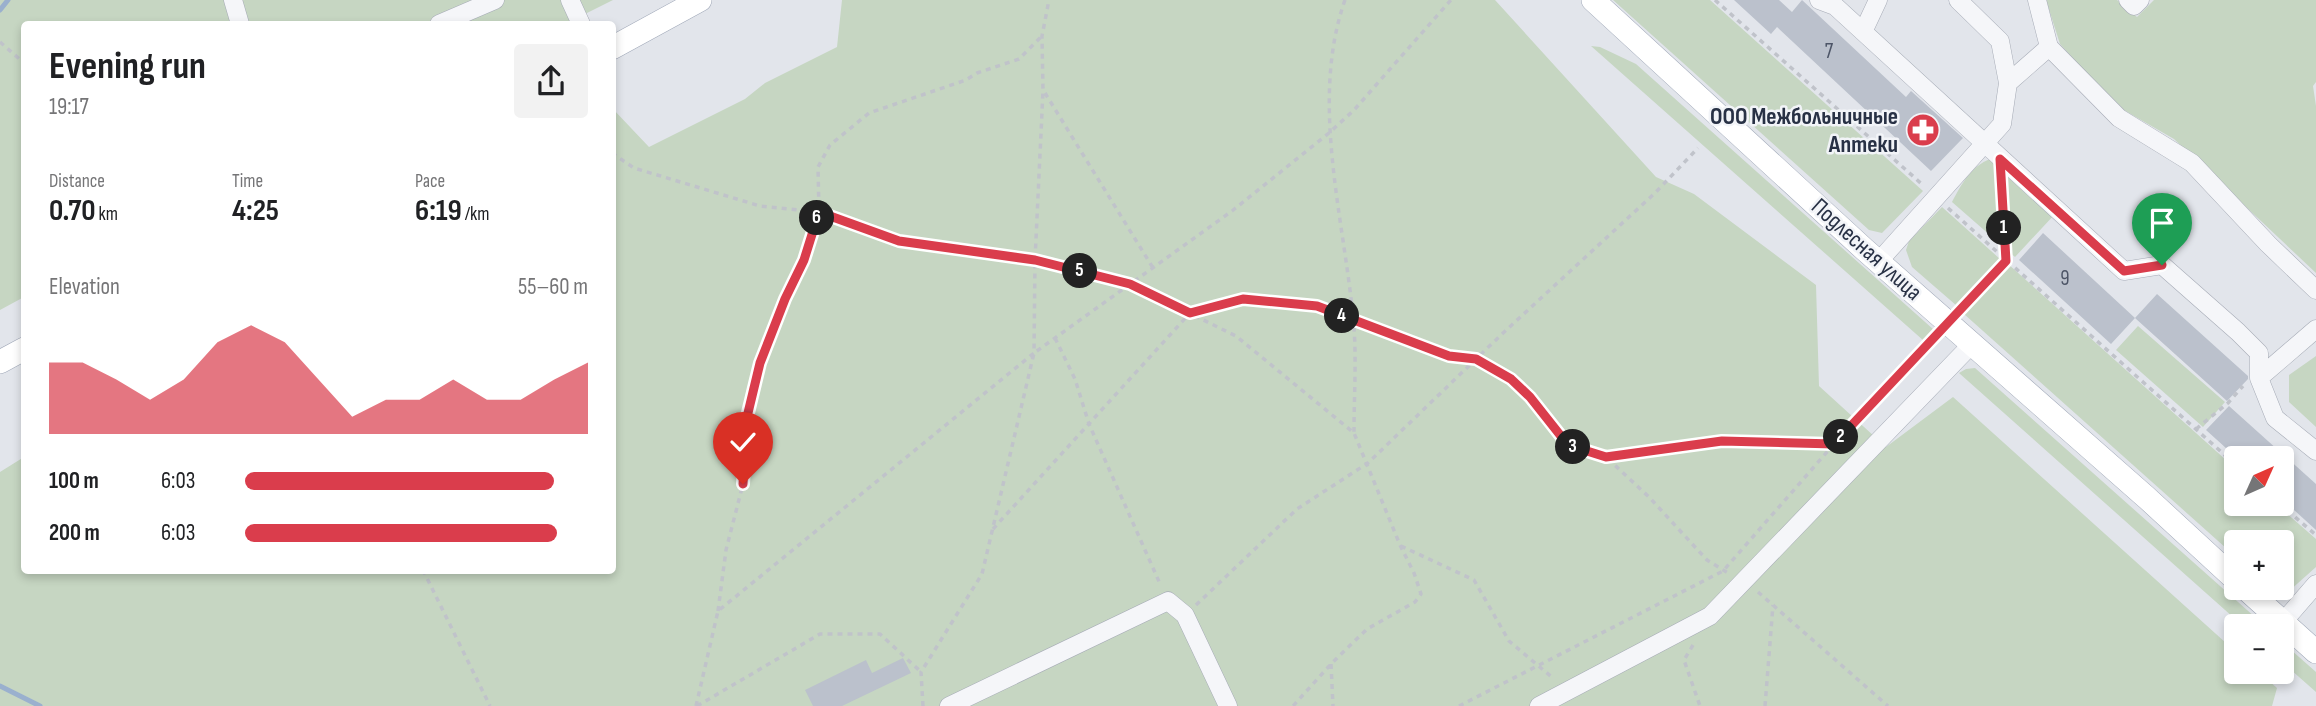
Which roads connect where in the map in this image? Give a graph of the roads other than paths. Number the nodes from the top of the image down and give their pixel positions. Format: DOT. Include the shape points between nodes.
graph roads {
  1 [pos="233,0"];
  2 [pos="495,0"];
  3 [pos="570,0"];
  4 [pos="701,0"];
  5 [pos="1593,0"];
  6 [pos="1819,0"];
  7 [pos="1878,0"];
  8 [pos="1958,0"];
  9 [pos="2037,0"];
  10 [pos="2127,0"];
  11 [pos="2140,0"];
  12 [pos="239,21"];
  13 [pos="446,21"];
  14 [pos="580,21"];
  15 [pos="1863,32"];
  16 [pos="616,46"];
  17 [pos="2049,47"];
  18 [pos="2008,83"];
  19 [pos="1985,145"];
  20 [pos="1879,261"];
  21 [pos="2316,290"];
  22 [pos="2316,329"];
  23 [pos="1973,343"];
  24 [pos="21,351"];
  25 [pos="0,362"];
  26 [pos="2252,381"];
  27 [pos="2316,451"];
  28 [pos="2224,569"];
  29 [pos="2316,584"];
  30 [pos="2258,600"];
  31 [pos="2274,614"];
  32 [pos="2290,614"];
  33 [pos="2294,632"];
  34 [pos="2316,652"];
  35 [pos="949,706"];
  36 [pos="1228,706"];
  37 [pos="1539,706"];
  1 -- 12 [label="street"];
  2 -- 13 [label="street"];
  3 -- 14 [label="street"];
  4 -- 16 [label="main road"];
  5 -- 20 [label="main road, Подлесная улица"];
  6 -- 15 [label="street" via="1835,6"];
  7 -- 15 [label="street"];
  8 -- 18 [label="street" via="2000,41"];
  9 -- 17 [label="street"];
  10 -- 11 [label="street" via="2134,6"];
  15 -- 19 [label="street"];
  17 -- 18 [label="street"];
  17 -- 21 [label="street" via="2119,118 2192,163"];
  18 -- 19 [label="street" via="2002,124"];
  19 -- 20 [label="street"];
  19 -- 26 [label="street" via="2124,271 2162,265 2238,332 2259,353"];
  20 -- 23 [label="main road, Подлесная улица"];
  22 -- 26 [label="street"];
  23 -- 28 [label="main road, Подлесная улица"];
  23 -- 37 [label="street" via="1710,616"];
  24 -- 25 [label="main road"];
  26 -- 27 [label="street" via="2275,418"];
  29 -- 32 [label="street"];
  30 -- 31 [label="main road"];
  33 -- 34 [label="main road"];
  35 -- 36 [label="street" via="1168,601 1185,615"];
}
